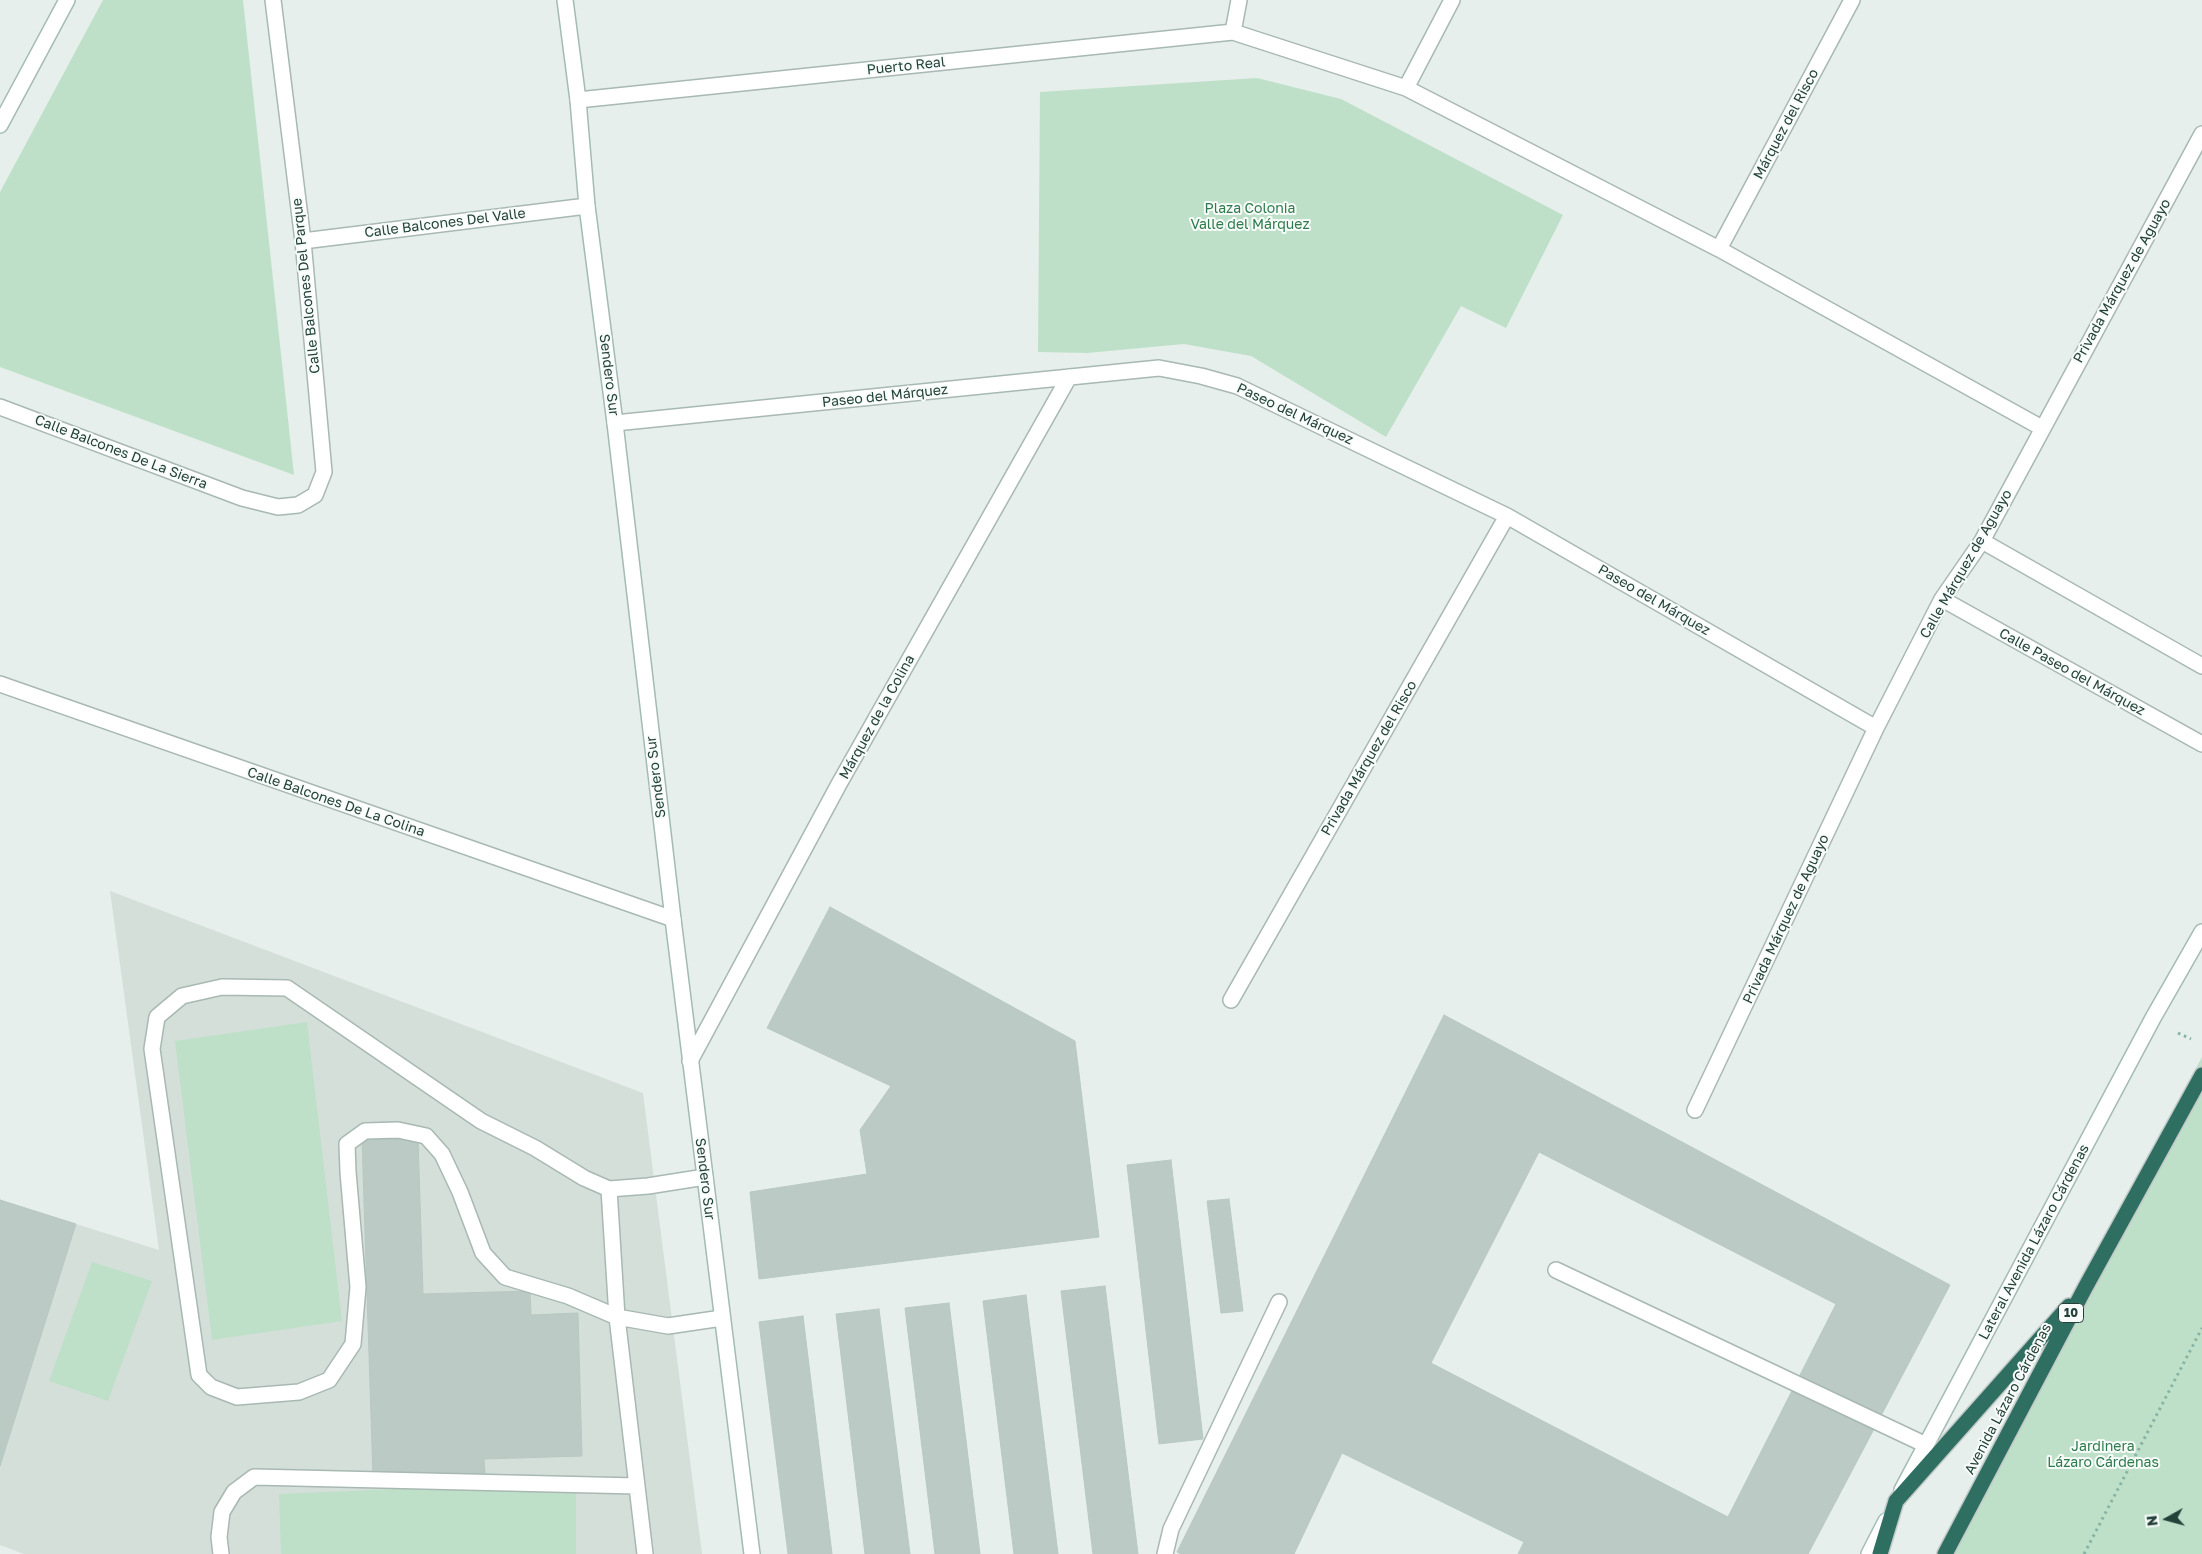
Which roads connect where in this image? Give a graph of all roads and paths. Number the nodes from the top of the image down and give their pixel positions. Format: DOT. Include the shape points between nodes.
graph roads {
  1 [pos="66,0"];
  2 [pos="273,0"];
  3 [pos="565,0"];
  4 [pos="1239,0"];
  5 [pos="1452,0"];
  6 [pos="1852,0"];
  7 [pos="1233,32"];
  8 [pos="1406,88"];
  9 [pos="578,100"];
  10 [pos="0,125"];
  11 [pos="2202,134"];
  12 [pos="587,206"];
  13 [pos="303,241"];
  14 [pos="1719,248"];
  15 [pos="1070,377"];
  16 [pos="0,407"];
  17 [pos="615,423"];
  18 [pos="2042,428"];
  19 [pos="242,498"];
  20 [pos="1507,516"];
  21 [pos="1982,541"];
  22 [pos="1942,599"];
  23 [pos="2202,666"];
  24 [pos="0,684"];
  25 [pos="1876,728"];
  26 [pos="2202,744"];
  27 [pos="673,919"];
  28 [pos="2202,932"];
  29 [pos="1231,1000"];
  30 [pos="690,1061"];
  31 [pos="2202,1076"];
  32 [pos="1695,1110"];
  33 [pos="705,1177"];
  34 [pos="609,1189"];
  35 [pos="1556,1270"];
  36 [pos="2085,1288"];
  37 [pos="1279,1302"];
  38 [pos="617,1317"];
  39 [pos="722,1318"];
  40 [pos="2202,1328"];
  41 [pos="1926,1445"];
  42 [pos="638,1486"];
  43 [pos="1896,1501"];
  44 [pos="221,1554"];
  45 [pos="645,1554"];
  46 [pos="752,1554"];
  47 [pos="1165,1554"];
  48 [pos="1869,1554"];
  49 [pos="1880,1554"];
  50 [pos="1945,1554"];
  51 [pos="2084,1554"];
  1 -- 10 [label="street"];
  2 -- 13 [label="street, Calle Balcones Del Parque"];
  3 -- 9 [label="street, Sendero Sur"];
  4 -- 7 [label="street"];
  5 -- 8 [label="street"];
  6 -- 14 [label="street, Márquez del Risco"];
  7 -- 8 [label="street"];
  7 -- 9 [label="street, Puerto Real"];
  8 -- 14 [label="street"];
  9 -- 12 [label="street, Sendero Sur"];
  11 -- 18 [label="street, Privada Márquez de Aguayo"];
  12 -- 13 [label="street, Calle Balcones Del Valle"];
  12 -- 17 [label="street, Sendero Sur"];
  13 -- 19 [label="street, Calle Balcones Del Parque" via="324,472 315,495 298,505 278,507"];
  14 -- 18 [label="street"];
  15 -- 17 [label="street, Paseo del Márquez"];
  15 -- 20 [label="street, Paseo del Márquez" via="1159,368 1237,386"];
  15 -- 30 [label="street, Márquez de la Colina" via="839,784"];
  16 -- 19 [label="street, Calle Balcones De La Sierra"];
  17 -- 27 [label="street, Sendero Sur"];
  18 -- 21 [label="street, Calle Márquez de Aguayo"];
  20 -- 25 [label="street, Paseo del Márquez"];
  20 -- 29 [label="street, Privada Márquez del Risco"];
  21 -- 22 [label="street, Calle Márquez de Aguayo"];
  21 -- 23 [label="street"];
  22 -- 25 [label="street, Calle Márquez de Aguayo"];
  22 -- 26 [label="street, Calle Paseo del Márquez"];
  24 -- 27 [label="street, Calle Balcones De La Colina"];
  25 -- 32 [label="street, Privada Márquez de Aguayo"];
  27 -- 30 [label="street, Sendero Sur"];
  28 -- 41 [label="street, Lateral Avenida Lázaro Cárdenas"];
  30 -- 33 [label="street, Sendero Sur"];
  31 -- 36 [label="highway, Avenida Lázaro Cárdenas / 10"];
  33 -- 34 [label="street"];
  33 -- 39 [label="street, Sendero Sur"];
  34 -- 38 [label="street"];
  34 -- 38 [label="street" via="481,1120 287,988 222,987 182,996 157,1017 152,1049 199,1375 211,1387 237,1397 299,1392 329,1380 353,1344 358,1287 347,1144 365,1131 398,1130 426,1136 442,1154 483,1253 505,1277 568,1296"];
  35 -- 41 [label="street"];
  36 -- 43 [label="highway"];
  36 -- 50 [label="highway, Avenida Lázaro Cárdenas / 10"];
  37 -- 47 [label="street" via="1171,1529"];
  38 -- 39 [label="street" via="668,1326"];
  38 -- 42 [label="street"];
  39 -- 46 [label="street, Sendero Sur"];
  40 -- 51 [label="path"];
  41 -- 43 [label="street, Lateral Avenida Lázaro Cárdenas"];
  42 -- 44 [label="street" via="254,1477 234,1492 222,1512"];
  42 -- 45 [label="street"];
  43 -- 48 [label="street, Lateral Avenida Lázaro Cárdenas"];
  43 -- 49 [label="highway"];
}
